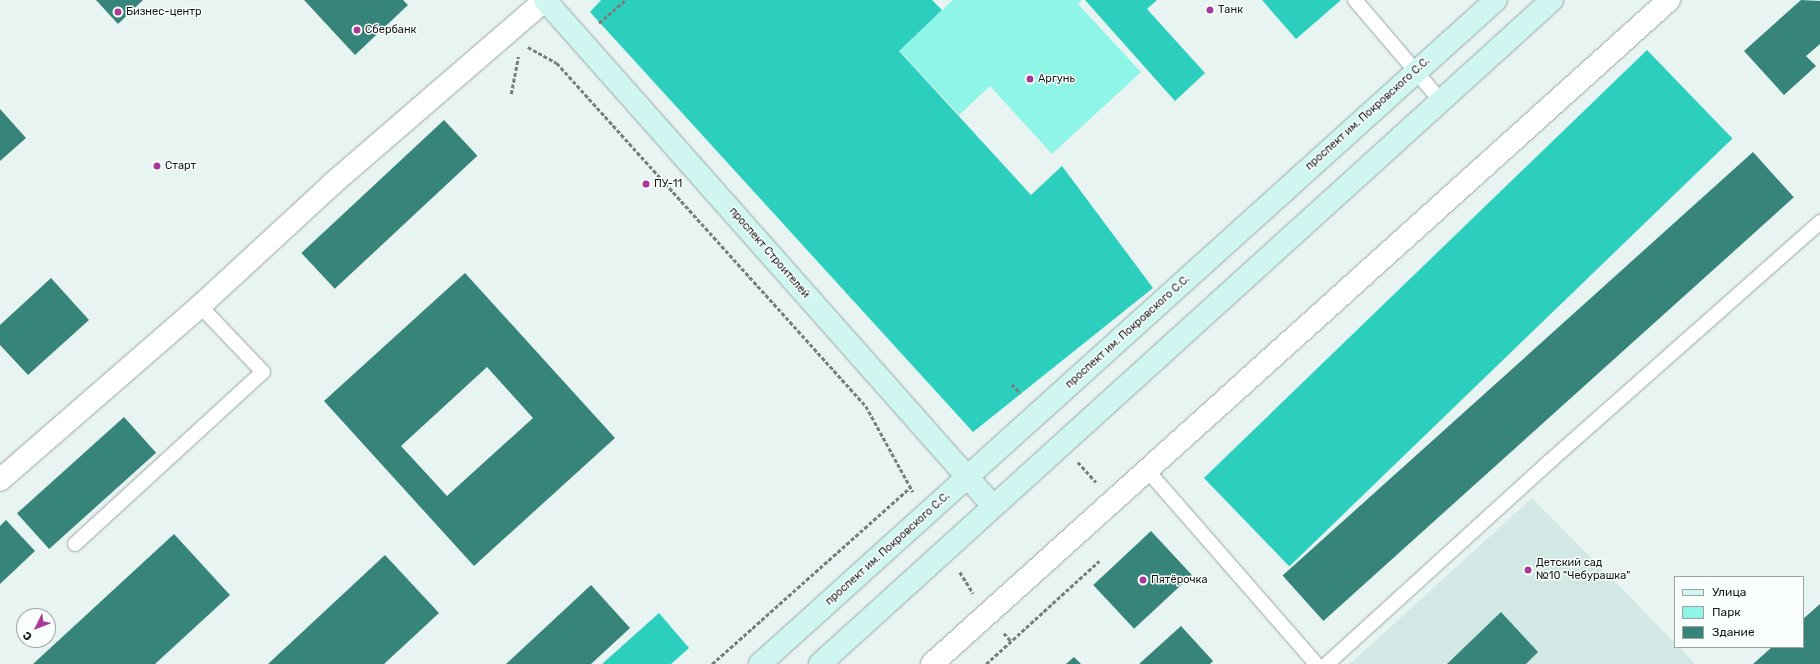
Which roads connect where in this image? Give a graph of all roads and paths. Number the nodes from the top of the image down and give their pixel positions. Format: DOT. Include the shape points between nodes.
graph roads {
  1 [pos="545,0"];
  2 [pos="1355,0"];
  3 [pos="1496,0"];
  4 [pos="1552,0"];
  5 [pos="1669,0"];
  6 [pos="521,43"];
  7 [pos="520,50"];
  8 [pos="1415,70"];
  9 [pos="512,94"];
  10 [pos="1441,101"];
  11 [pos="1820,222"];
  12 [pos="200,306"];
  13 [pos="866,406"];
  14 [pos="1147,470"];
  15 [pos="967,478"];
  16 [pos="0,480"];
  17 [pos="912,487"];
  18 [pos="993,506"];
  19 [pos="75,544"];
  20 [pos="1099,560"];
  21 [pos="712,664"];
  22 [pos="760,664"];
  23 [pos="820,664"];
  24 [pos="932,664"];
  25 [pos="986,664"];
  26 [pos="1316,664"];
  27 [pos="1327,664"];
  1 -- 12 [label="street" via="332,184"];
  1 -- 15 [label="main road, проспект Строителей"];
  2 -- 8 [label="lane"];
  3 -- 8 [label="main road, проспект им. Покровского С.С."];
  4 -- 10 [label="main road"];
  5 -- 14 [label="street"];
  6 -- 13 [label="path" via="556,63"];
  7 -- 9 [label="path"];
  8 -- 10 [label="lane"];
  8 -- 15 [label="main road, проспект им. Покровского С.С."];
  10 -- 18 [label="main road"];
  11 -- 27 [label="lane" via="1550,461"];
  12 -- 16 [label="street"];
  12 -- 19 [label="lane" via="263,372"];
  14 -- 24 [label="street"];
  14 -- 26 [label="lane"];
  15 -- 18 [label="main road, проспект Строителей"];
  15 -- 22 [label="main road, проспект им. Покровского С.С."];
  17 -- 21 [label="path"];
  18 -- 23 [label="main road"];
  20 -- 25 [label="path"];
}
